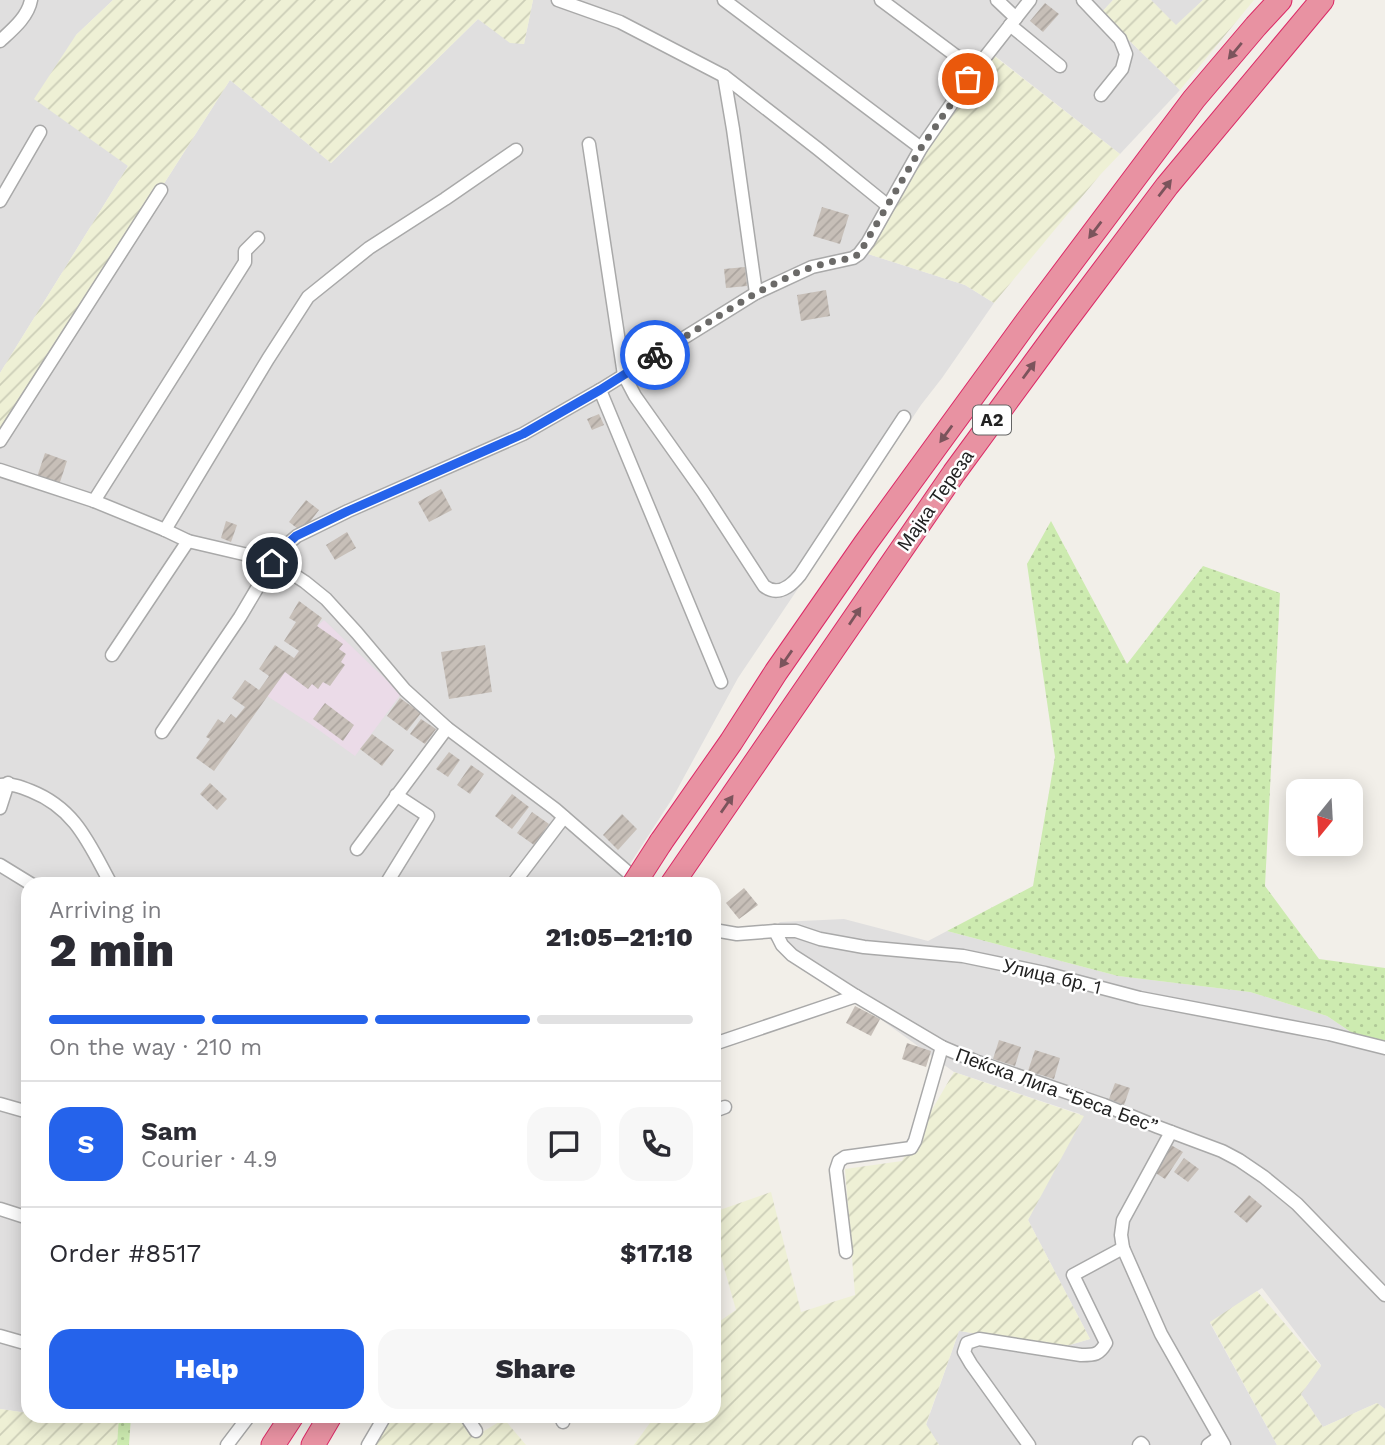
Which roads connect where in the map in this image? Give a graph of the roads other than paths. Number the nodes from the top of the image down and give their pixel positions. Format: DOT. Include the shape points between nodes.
graph roads {
  1 [pos="31,0"];
  2 [pos="558,0"];
  3 [pos="724,0"];
  4 [pos="881,0"];
  5 [pos="997,0"];
  6 [pos="1030,0"];
  7 [pos="1083,0"];
  8 [pos="1280,0"];
  9 [pos="1322,0"];
  10 [pos="1013,22"];
  11 [pos="0,41"];
  12 [pos="1060,66"];
  13 [pos="975,70"];
  14 [pos="724,76"];
  15 [pos="1101,95"];
  16 [pos="40,132"];
  17 [pos="589,144"];
  18 [pos="921,148"];
  19 [pos="516,150"];
  20 [pos="161,190"];
  21 [pos="0,201"];
  22 [pos="887,205"];
  23 [pos="258,238"];
  24 [pos="756,293"];
  25 [pos="624,375"];
  26 [pos="600,390"];
  27 [pos="904,417"];
  28 [pos="0,441"];
  29 [pos="0,470"];
  30 [pos="94,501"];
  31 [pos="165,530"];
  32 [pos="188,541"];
  33 [pos="272,563"];
  34 [pos="112,655"];
  35 [pos="721,682"];
  36 [pos="447,728"];
  37 [pos="162,732"];
  38 [pos="4,784"];
  39 [pos="396,795"];
  40 [pos="0,808"];
  41 [pos="564,817"];
  42 [pos="357,849"];
  43 [pos="0,866"];
  44 [pos="107,877"];
  45 [pos="390,877"];
  46 [pos="518,877"];
  47 [pos="633,877"];
  48 [pos="638,877"];
  49 [pos="677,877"];
  50 [pos="21,878"];
  51 [pos="775,931"];
  52 [pos="721,932"];
  53 [pos="856,996"];
  54 [pos="721,1042"];
  55 [pos="942,1046"];
  56 [pos="1385,1048"];
  57 [pos="0,1104"];
  58 [pos="21,1110"];
  59 [pos="1171,1132"];
  60 [pos="0,1209"];
  61 [pos="21,1216"];
  62 [pos="1123,1248"];
  63 [pos="846,1252"];
  64 [pos="1385,1295"];
  65 [pos="0,1336"];
  66 [pos="21,1342"];
  67 [pos="243,1423"];
  68 [pos="287,1423"];
  69 [pos="326,1423"];
  70 [pos="381,1423"];
  71 [pos="471,1423"];
  72 [pos="476,1431"];
  73 [pos="1222,1441"];
  74 [pos="227,1445"];
  75 [pos="273,1445"];
  76 [pos="313,1445"];
  77 [pos="368,1445"];
  78 [pos="1029,1445"];
  79 [pos="1208,1445"];
  1 -- 11 [label="street" via="28,10"];
  2 -- 14 [label="street" via="620,22"];
  3 -- 18 [label="street"];
  4 -- 13 [label="street"];
  5 -- 10 [label="street"];
  6 -- 10 [label="street"];
  7 -- 15 [label="street" via="1120,39 1126,54 1122,69"];
  8 -- 48 [label="highway, Мајка Тереза / A2, one-way, bridge" via="1194,99 1025,324 865,544"];
  49 -- 9 [label="highway, Мајка Тереза / A2, one-way" via="939,494 1060,327 1167,186"];
  10 -- 12 [label="street"];
  10 -- 13 [label="street"];
  13 -- 18 [label="street"];
  14 -- 22 [label="street"];
  14 -- 24 [label="street"];
  16 -- 21 [label="street"];
  17 -- 25 [label="street"];
  18 -- 22 [label="street"];
  19 -- 31 [label="street" via="369,248 308,297"];
  20 -- 28 [label="street"];
  22 -- 24 [label="street" via="859,254 800,271"];
  23 -- 30 [label="street" via="245,251 245,262"];
  24 -- 25 [label="street"];
  25 -- 26 [label="street"];
  25 -- 27 [label="street" via="760,580 774,591 786,588 800,575"];
  26 -- 33 [label="street" via="523,434 296,536"];
  26 -- 35 [label="street"];
  29 -- 30 [label="street"];
  30 -- 31 [label="street"];
  31 -- 32 [label="street"];
  32 -- 33 [label="street"];
  32 -- 34 [label="street"];
  33 -- 36 [label="street" via="326,599 405,690"];
  33 -- 37 [label="street"];
  36 -- 39 [label="street"];
  36 -- 41 [label="street"];
  38 -- 40 [label="street"];
  38 -- 44 [label="street" via="42,795 64,810"];
  39 -- 42 [label="street"];
  39 -- 45 [label="street" via="428,816"];
  41 -- 46 [label="street"];
  41 -- 47 [label="street"];
  43 -- 50 [label="street"];
  51 -- 52 [label="street, Улица бр. 1"];
  51 -- 53 [label="street, Пеќска Лига “Беса Бес”" via="792,955"];
  51 -- 56 [label="street, Улица бр. 1" via="796,931 864,947 963,956"];
  53 -- 54 [label="street"];
  53 -- 55 [label="street, Пеќска Лига “Беса Бес”"];
  55 -- 59 [label="street, Пеќска Лига “Беса Бес”"];
  55 -- 63 [label="street, Пеќска Лига “Беса Бес”" via="911,1148 839,1161 835,1170"];
  57 -- 58 [label="street"];
  59 -- 62 [label="street, Пеќска Лига “Беса Бес”" via="1123,1220"];
  59 -- 64 [label="street, Пеќска Лига “Беса Бес”" via="1239,1160 1264,1177 1297,1204"];
  60 -- 61 [label="street"];
  62 -- 73 [label="street, Пеќска Лига “Беса Бес”" via="1161,1334"];
  62 -- 78 [label="street" via="1073,1275 1106,1343 1102,1351 1081,1355 979,1339 967,1343 964,1352 971,1364"];
  65 -- 66 [label="street"];
  67 -- 74 [label="street"];
  68 -- 75 [label="highway"];
  69 -- 76 [label="highway"];
  70 -- 77 [label="street"];
  71 -- 72 [label="street"];
  73 -- 79 [label="street, Пеќска Лига “Беса Бес”"];
}
